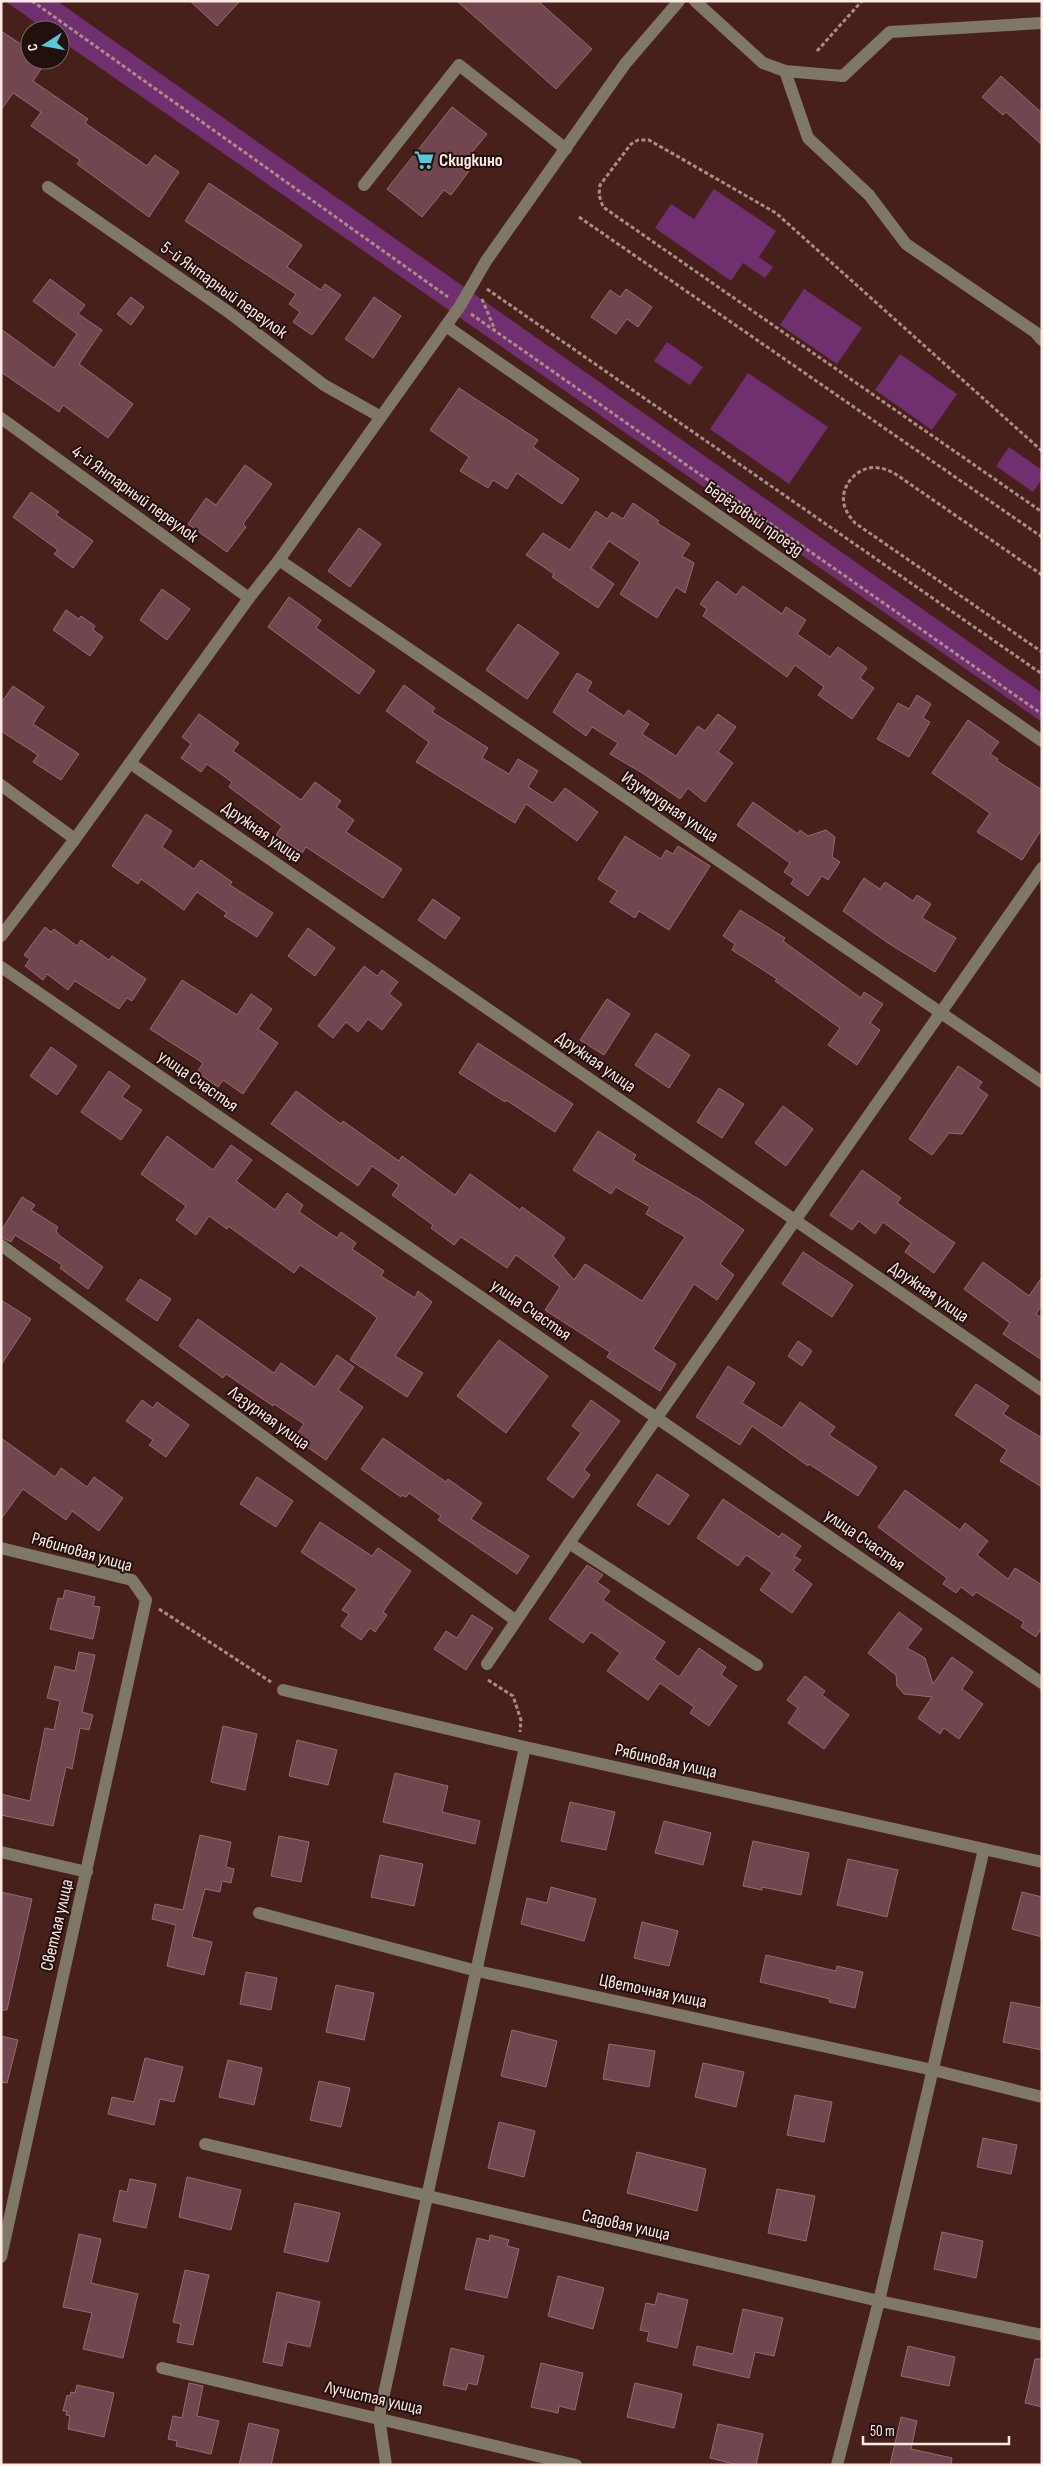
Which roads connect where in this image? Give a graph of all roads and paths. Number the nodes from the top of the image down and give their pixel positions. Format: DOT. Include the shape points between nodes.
graph roads {
  1 [pos="32,1"];
  2 [pos="679,1"];
  3 [pos="695,1"];
  4 [pos="862,1"];
  5 [pos="1042,22"];
  6 [pos="817,50"];
  7 [pos="785,71"];
  8 [pos="566,149"];
  9 [pos="364,185"];
  10 [pos="48,187"];
  11 [pos="579,217"];
  12 [pos="474,280"];
  13 [pos="460,306"];
  14 [pos="446,326"];
  15 [pos="495,331"];
  16 [pos="1042,340"];
  17 [pos="381,417"];
  18 [pos="1,418"];
  19 [pos="1042,451"];
  20 [pos="1042,512"];
  21 [pos="1042,537"];
  22 [pos="279,560"];
  23 [pos="1042,574"];
  24 [pos="249,598"];
  25 [pos="1042,652"];
  26 [pos="1042,674"];
  27 [pos="1042,714"];
  28 [pos="1042,741"];
  29 [pos="130,763"];
  30 [pos="1,785"];
  31 [pos="75,839"];
  32 [pos="1042,868"];
  33 [pos="1,936"];
  34 [pos="1,967"];
  35 [pos="939,1012"];
  36 [pos="1042,1082"];
  37 [pos="794,1220"];
  38 [pos="1,1245"];
  39 [pos="1042,1390"];
  40 [pos="657,1418"];
  41 [pos="569,1543"];
  42 [pos="1,1548"];
  43 [pos="146,1600"];
  44 [pos="516,1620"];
  45 [pos="757,1665"];
  46 [pos="484,1670"];
  47 [pos="1042,1682"];
  48 [pos="283,1690"];
  49 [pos="522,1747"];
  50 [pos="984,1849"];
  51 [pos="1,1852"];
  52 [pos="1042,1862"];
  53 [pos="87,1872"];
  54 [pos="259,1913"];
  55 [pos="478,1971"];
  56 [pos="933,2070"];
  57 [pos="1042,2097"];
  58 [pos="204,2144"];
  59 [pos="426,2197"];
  60 [pos="1,2256"];
  61 [pos="879,2301"];
  62 [pos="1042,2335"];
  63 [pos="162,2368"];
  64 [pos="380,2417"];
  65 [pos="386,2465"];
  66 [pos="576,2465"];
  67 [pos="836,2465"];
  1 -- 13 [label="path"];
  2 -- 8 [label="street" via="625,64"];
  3 -- 7 [label="street" via="764,63"];
  4 -- 6 [label="path"];
  5 -- 7 [label="street" via="890,32 843,76"];
  7 -- 16 [label="street" via="808,138 869,195 906,244 1019,320"];
  8 -- 9 [label="street" via="458,64"];
  8 -- 12 [label="street"];
  10 -- 17 [label="street, 5-й Янтарный переулок" via="227,311 324,385"];
  11 -- 21 [label="path"];
  12 -- 13 [label="street"];
  12 -- 15 [label="path"];
  12 -- 26 [label="path"];
  13 -- 14 [label="street"];
  13 -- 15 [label="path"];
  14 -- 17 [label="street"];
  14 -- 28 [label="street, Берёзовый проезд"];
  15 -- 27 [label="path"];
  17 -- 22 [label="street"];
  18 -- 24 [label="street, 4-й Янтарный переулок"];
  19 -- 20 [label="path" via="776,213 649,140 631,144 600,185 603,207"];
  22 -- 24 [label="street"];
  22 -- 35 [label="street, Изумрудная улица"];
  23 -- 25 [label="path" via="894,473 878,468 865,469 855,474 847,484 845,510 855,523"];
  24 -- 29 [label="street"];
  29 -- 31 [label="street"];
  29 -- 37 [label="street, Дружная улица"];
  30 -- 31 [label="street"];
  31 -- 33 [label="street"];
  32 -- 35 [label="street"];
  34 -- 40 [label="street, улица Счастья"];
  35 -- 36 [label="street, Изумрудная улица"];
  35 -- 37 [label="street"];
  37 -- 39 [label="street, Дружная улица"];
  37 -- 40 [label="street"];
  38 -- 44 [label="street, Лазурная улица"];
  40 -- 41 [label="street"];
  40 -- 47 [label="street, улица Счастья"];
  41 -- 44 [label="street"];
  41 -- 45 [label="street"];
  42 -- 43 [label="street, Рябиновая улица" via="132,1580"];
  43 -- 48 [label="path"];
  43 -- 53 [label="street, Светлая улица"];
  44 -- 46 [label="street"];
  46 -- 49 [label="path" via="513,1696 521,1720"];
  48 -- 49 [label="street, Рябиновая улица"];
  49 -- 50 [label="street, Рябиновая улица"];
  49 -- 55 [label="street"];
  50 -- 52 [label="street, Рябиновая улица"];
  50 -- 56 [label="street"];
  51 -- 53 [label="street"];
  53 -- 60 [label="street, Светлая улица"];
  54 -- 55 [label="street, Цветочная улица"];
  55 -- 56 [label="street, Цветочная улица"];
  55 -- 59 [label="street"];
  56 -- 57 [label="street, Цветочная улица"];
  56 -- 61 [label="street"];
  58 -- 59 [label="street, Садовая улица"];
  59 -- 61 [label="street, Садовая улица"];
  59 -- 64 [label="street"];
  61 -- 62 [label="street, Садовая улица"];
  61 -- 67 [label="street"];
  63 -- 64 [label="street, Лучистая улица"];
  64 -- 65 [label="street"];
  64 -- 66 [label="street, Лучистая улица"];
}
